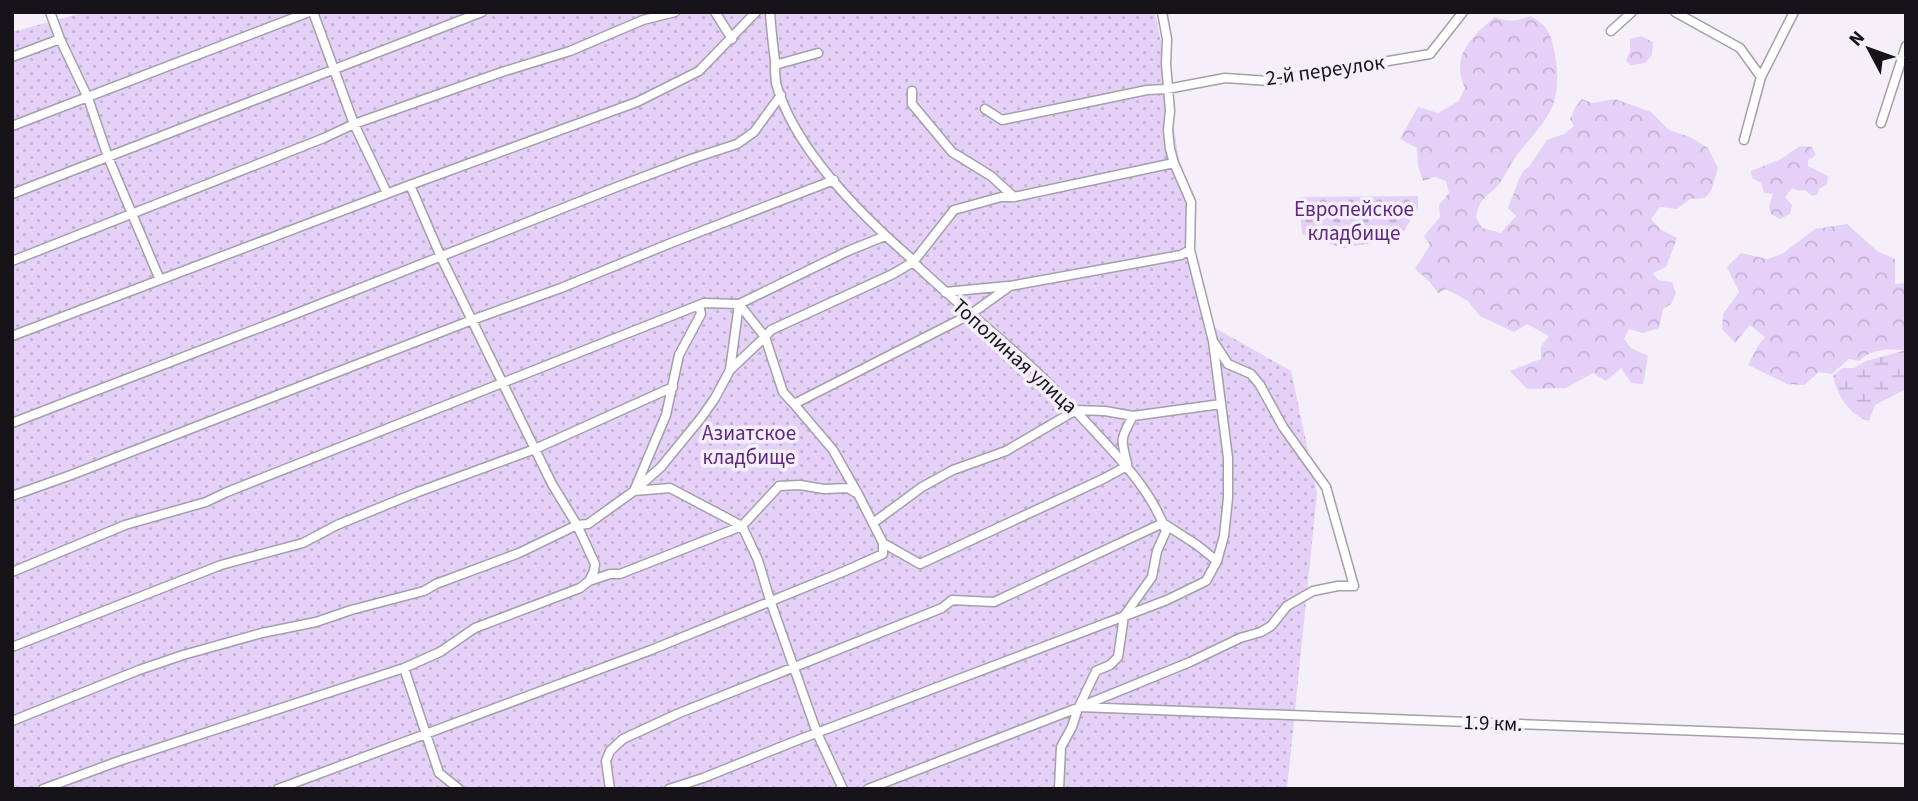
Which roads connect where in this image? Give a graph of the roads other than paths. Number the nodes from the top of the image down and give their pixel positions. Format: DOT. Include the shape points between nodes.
graph roads {
  1 [pos="50,12"];
  2 [pos="311,12"];
  3 [pos="482,12"];
  4 [pos="675,12"];
  5 [pos="715,12"];
  6 [pos="756,12"];
  7 [pos="769,12"];
  8 [pos="1162,12"];
  9 [pos="1463,12"];
  10 [pos="1632,12"];
  11 [pos="1675,12"];
  12 [pos="1794,12"];
  13 [pos="1611,31"];
  14 [pos="60,39"];
  15 [pos="732,39"];
  16 [pos="1906,46"];
  17 [pos="818,53"];
  18 [pos="12,57"];
  19 [pos="775,65"];
  20 [pos="334,69"];
  21 [pos="1761,77"];
  22 [pos="1167,89"];
  23 [pos="912,91"];
  24 [pos="781,95"];
  25 [pos="88,98"];
  26 [pos="985,109"];
  27 [pos="1881,123"];
  28 [pos="354,124"];
  29 [pos="12,126"];
  30 [pos="1744,139"];
  31 [pos="108,157"];
  32 [pos="1174,163"];
  33 [pos="834,180"];
  34 [pos="410,185"];
  35 [pos="387,193"];
  36 [pos="12,194"];
  37 [pos="1014,197"];
  38 [pos="133,214"];
  39 [pos="885,236"];
  40 [pos="1191,250"];
  41 [pos="441,257"];
  42 [pos="12,261"];
  43 [pos="914,262"];
  44 [pos="160,280"];
  45 [pos="1010,286"];
  46 [pos="945,292"];
  47 [pos="739,304"];
  48 [pos="699,305"];
  49 [pos="971,314"];
  50 [pos="472,320"];
  51 [pos="12,336"];
  52 [pos="765,337"];
  53 [pos="1213,341"];
  54 [pos="730,370"];
  55 [pos="503,383"];
  56 [pos="673,387"];
  57 [pos="794,404"];
  58 [pos="1221,404"];
  59 [pos="1076,410"];
  60 [pos="1133,416"];
  61 [pos="12,423"];
  62 [pos="535,449"];
  63 [pos="1128,466"];
  64 [pos="634,491"];
  65 [pos="858,494"];
  66 [pos="12,496"];
  67 [pos="873,523"];
  68 [pos="1163,523"];
  69 [pos="577,525"];
  70 [pos="742,526"];
  71 [pos="883,543"];
  72 [pos="1217,561"];
  73 [pos="595,564"];
  74 [pos="12,572"];
  75 [pos="610,574"];
  76 [pos="589,581"];
  77 [pos="770,600"];
  78 [pos="1124,616"];
  79 [pos="12,647"];
  80 [pos="793,667"];
  81 [pos="404,668"];
  82 [pos="1080,707"];
  83 [pos="12,721"];
  84 [pos="817,733"];
  85 [pos="425,734"];
  86 [pos="1906,739"];
  87 [pos="43,789"];
  88 [pos="278,789"];
  89 [pos="459,789"];
  90 [pos="610,789"];
  91 [pos="670,789"];
  92 [pos="843,789"];
  93 [pos="868,789"];
  94 [pos="1059,789"];
  1 -- 14 [label="street"];
  2 -- 20 [label="street"];
  2 -- 25 [label="street"];
  3 -- 20 [label="street"];
  4 -- 28 [label="street"];
  5 -- 15 [label="street"];
  6 -- 15 [label="street"];
  7 -- 19 [label="street, Тополиная улица"];
  8 -- 22 [label="street"];
  9 -- 22 [label="street, 2-й переулок" via="1430,54 1269,81 1225,78"];
  10 -- 13 [label="street"];
  11 -- 21 [label="street" via="1740,48"];
  12 -- 21 [label="street"];
  14 -- 18 [label="street"];
  14 -- 25 [label="street"];
  15 -- 34 [label="street" via="699,72 638,102"];
  16 -- 27 [label="street"];
  17 -- 19 [label="street"];
  19 -- 24 [label="street, Тополиная улица"];
  20 -- 28 [label="street"];
  20 -- 31 [label="street"];
  21 -- 30 [label="street"];
  22 -- 26 [label="street, 2-й переулок" via="1002,120"];
  22 -- 32 [label="street"];
  23 -- 37 [label="street" via="912,104 952,152"];
  24 -- 33 [label="street, Тополиная улица" via="800,137"];
  24 -- 41 [label="street" via="754,132 737,144"];
  25 -- 29 [label="street"];
  25 -- 31 [label="street"];
  28 -- 35 [label="street"];
  28 -- 38 [label="street"];
  31 -- 36 [label="street"];
  31 -- 38 [label="street"];
  32 -- 37 [label="street"];
  32 -- 40 [label="street" via="1191,202"];
  33 -- 39 [label="street, Тополиная улица"];
  33 -- 50 [label="street"];
  34 -- 35 [label="street"];
  34 -- 41 [label="street"];
  35 -- 44 [label="street"];
  37 -- 43 [label="street" via="954,210"];
  38 -- 42 [label="street"];
  38 -- 44 [label="street"];
  39 -- 43 [label="street, Тополиная улица"];
  39 -- 47 [label="street"];
  40 -- 45 [label="street"];
  40 -- 53 [label="street"];
  41 -- 50 [label="street"];
  41 -- 61 [label="street"];
  43 -- 46 [label="street, Тополиная улица"];
  43 -- 52 [label="street" via="771,330"];
  44 -- 51 [label="street"];
  45 -- 46 [label="street"];
  45 -- 49 [label="street"];
  46 -- 49 [label="street, Тополиная улица"];
  47 -- 48 [label="street"];
  47 -- 52 [label="street"];
  47 -- 54 [label="street"];
  48 -- 55 [label="street"];
  48 -- 56 [label="street" via="701,314 679,355"];
  49 -- 57 [label="street"];
  49 -- 59 [label="street, Тополиная улица"];
  50 -- 55 [label="street"];
  50 -- 66 [label="street"];
  52 -- 54 [label="street"];
  52 -- 57 [label="street" via="783,392"];
  53 -- 58 [label="street"];
  53 -- 82 [label="street" via="1228,364 1251,374 1260,385 1325,488 1354,586 1313,591 1287,606 1261,632"];
  54 -- 64 [label="street" via="701,418 661,467"];
  55 -- 62 [label="street"];
  55 -- 74 [label="street" via="206,502 125,525"];
  56 -- 62 [label="street"];
  56 -- 64 [label="street"];
  57 -- 65 [label="street" via="833,450"];
  58 -- 60 [label="street"];
  58 -- 72 [label="street" via="1228,498"];
  59 -- 60 [label="street"];
  59 -- 63 [label="street, Тополиная улица"];
  59 -- 67 [label="street" via="1006,451 922,486"];
  60 -- 63 [label="street" via="1121,442"];
  62 -- 69 [label="street"];
  62 -- 79 [label="street" via="418,492 303,543 221,565"];
  63 -- 68 [label="street, Тополиная улица"];
  63 -- 71 [label="street" via="920,564"];
  64 -- 69 [label="street" via="588,524"];
  64 -- 70 [label="street" via="670,488"];
  65 -- 67 [label="street"];
  65 -- 70 [label="street" via="848,488 779,486"];
  67 -- 71 [label="street"];
  68 -- 72 [label="street"];
  68 -- 78 [label="street" via="1166,531 1152,577"];
  68 -- 80 [label="street" via="995,602 952,600"];
  69 -- 73 [label="street"];
  69 -- 83 [label="street" via="424,591 183,655"];
  70 -- 75 [label="street"];
  70 -- 77 [label="street"];
  71 -- 77 [label="street" via="883,554"];
  72 -- 78 [label="street" via="1206,581"];
  73 -- 75 [label="street"];
  73 -- 76 [label="street"];
  75 -- 76 [label="street"];
  76 -- 81 [label="street" via="475,628 440,652"];
  77 -- 80 [label="street"];
  77 -- 85 [label="street" via="651,650"];
  78 -- 82 [label="street" via="1118,657 1096,671"];
  78 -- 84 [label="street"];
  80 -- 84 [label="street"];
  80 -- 90 [label="street" via="623,739 606,761"];
  81 -- 85 [label="street"];
  81 -- 87 [label="street"];
  82 -- 86 [label="street, 1.9 км."];
  82 -- 93 [label="street"];
  82 -- 94 [label="street" via="1061,747"];
  84 -- 91 [label="street"];
  84 -- 92 [label="street"];
  85 -- 88 [label="street"];
  85 -- 89 [label="street" via="439,773"];
}
